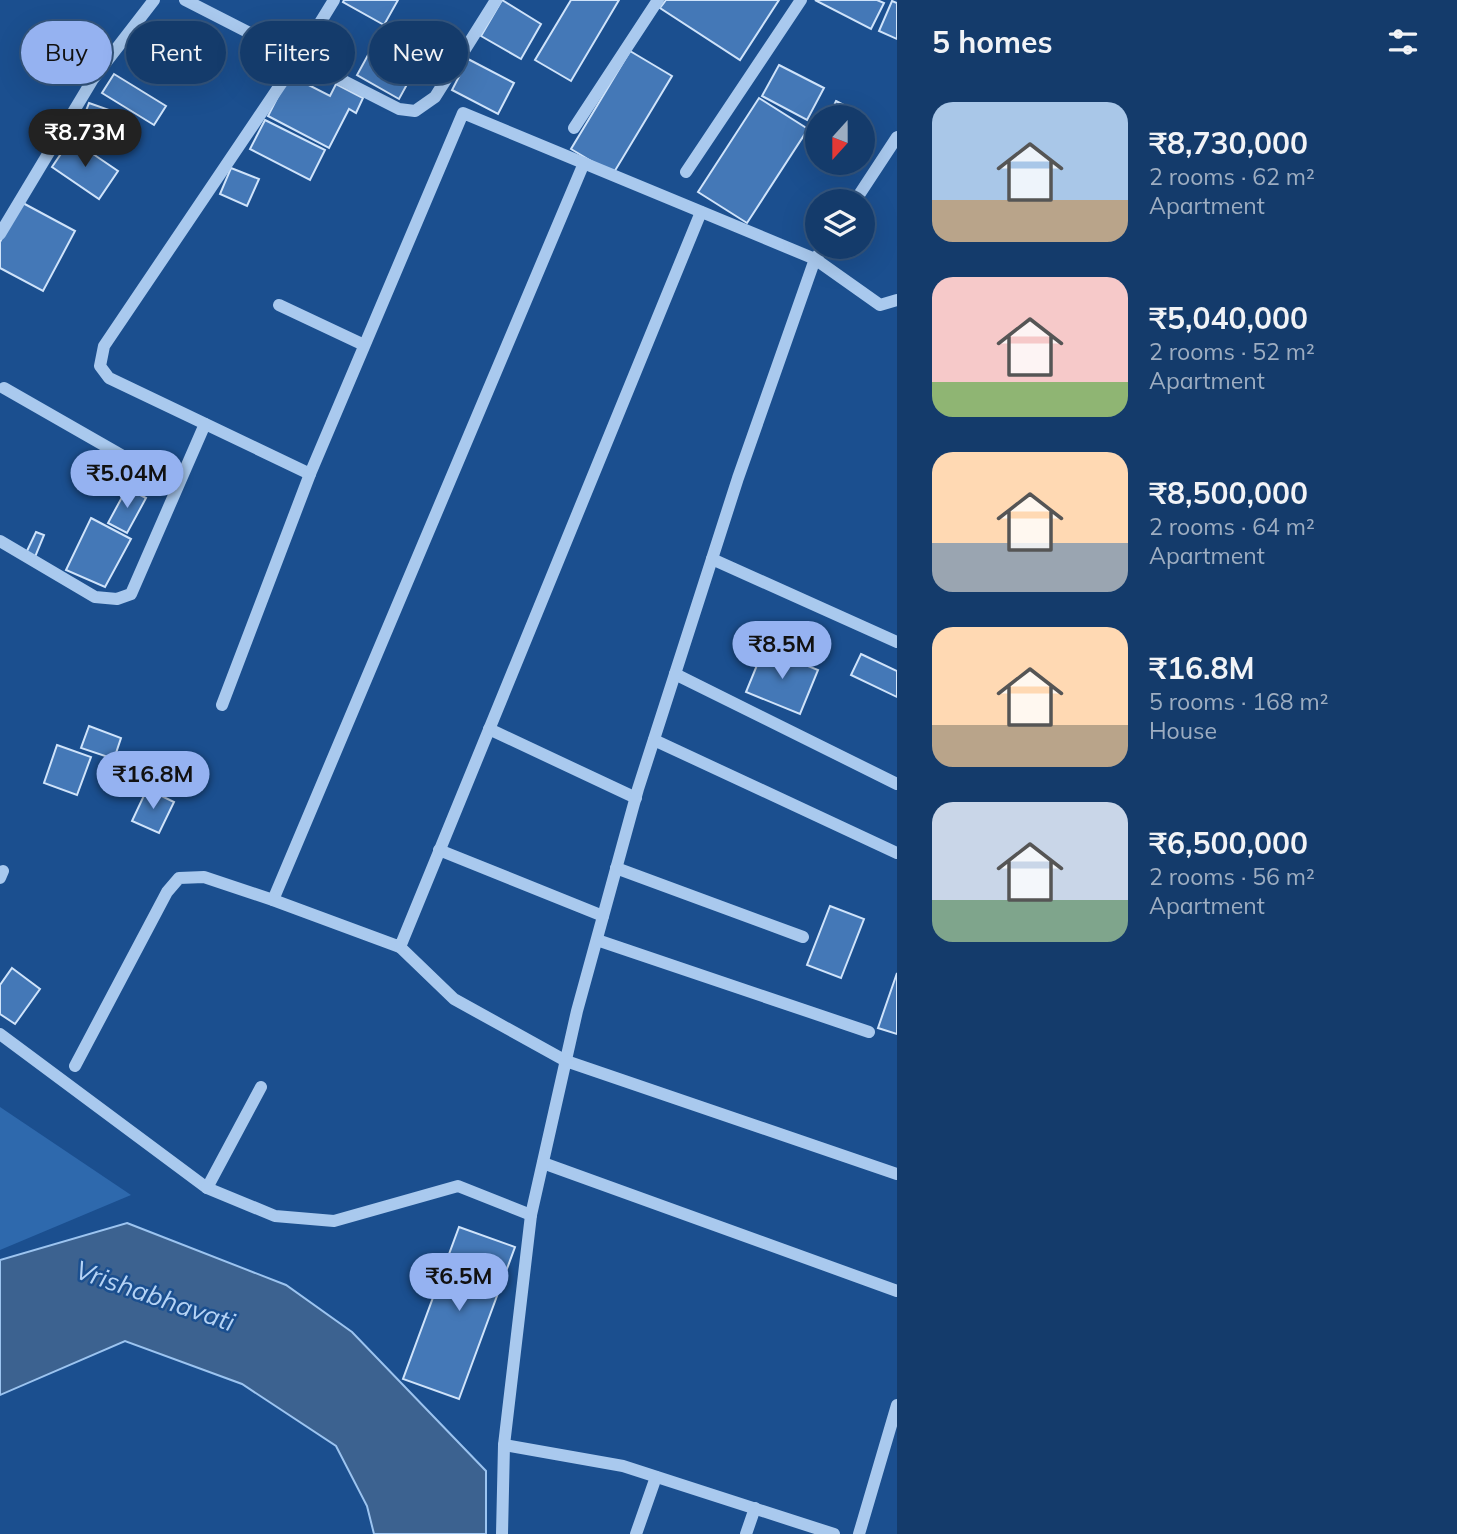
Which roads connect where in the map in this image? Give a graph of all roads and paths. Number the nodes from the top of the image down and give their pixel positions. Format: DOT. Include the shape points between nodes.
graph roads {
  1 [pos="185,0"];
  2 [pos="334,0"];
  3 [pos="496,0"];
  4 [pos="658,0"];
  5 [pos="802,0"];
  6 [pos="150,1"];
  7 [pos="321,21"];
  8 [pos="240,28"];
  9 [pos="281,84"];
  10 [pos="351,84"];
  11 [pos="574,128"];
  12 [pos="897,137"];
  13 [pos="584,163"];
  14 [pos="686,172"];
  15 [pos="863,189"];
  16 [pos="701,212"];
  17 [pos="0,234"];
  18 [pos="805,255"];
  19 [pos="816,259"];
  20 [pos="891,303"];
  21 [pos="279,305"];
  22 [pos="897,313"];
  23 [pos="364,345"];
  24 [pos="4,388"];
  25 [pos="205,424"];
  26 [pos="310,474"];
  27 [pos="177,487"];
  28 [pos="0,541"];
  29 [pos="712,559"];
  30 [pos="897,642"];
  31 [pos="675,674"];
  32 [pos="222,705"];
  33 [pos="489,729"];
  34 [pos="654,740"];
  35 [pos="897,784"];
  36 [pos="636,798"];
  37 [pos="439,850"];
  38 [pos="897,853"];
  39 [pos="616,868"];
  40 [pos="273,900"];
  41 [pos="603,916"];
  42 [pos="803,937"];
  43 [pos="597,940"];
  44 [pos="400,947"];
  45 [pos="869,1032"];
  46 [pos="0,1034"];
  47 [pos="566,1061"];
  48 [pos="75,1066"];
  49 [pos="261,1087"];
  50 [pos="543,1163"];
  51 [pos="897,1174"];
  52 [pos="207,1188"];
  53 [pos="531,1214"];
  54 [pos="897,1291"];
  55 [pos="897,1405"];
  56 [pos="504,1445"];
  57 [pos="656,1477"];
  58 [pos="755,1508"];
  59 [pos="502,1534"];
  60 [pos="636,1534"];
  61 [pos="746,1534"];
  62 [pos="834,1534"];
  63 [pos="859,1534"];
  1 -- 8 [label="street"];
  2 -- 7 [label="street"];
  3 -- 10 [label="street" via="435,97 415,111 399,109"];
  4 -- 11 [label="street"];
  5 -- 14 [label="street"];
  6 -- 17 [label="street" via="93,79"];
  9 -- 25 [label="street" via="104,346 100,366 109,378"];
  12 -- 15 [label="street"];
  13 -- 16 [label="street"];
  13 -- 23 [label="street" via="463,113"];
  13 -- 40 [label="street"];
  16 -- 18 [label="street"];
  16 -- 33 [label="street"];
  19 -- 20 [label="street" via="874,302"];
  19 -- 29 [label="street"];
  20 -- 22 [label="street"];
  21 -- 23 [label="street"];
  23 -- 26 [label="street"];
  24 -- 27 [label="street"];
  25 -- 26 [label="street"];
  25 -- 27 [label="street"];
  26 -- 32 [label="street"];
  27 -- 28 [label="street" via="131,594 124,597 95,597"];
  29 -- 30 [label="street"];
  29 -- 31 [label="street"];
  31 -- 34 [label="street"];
  31 -- 35 [label="street"];
  33 -- 36 [label="street"];
  33 -- 37 [label="street"];
  34 -- 36 [label="street"];
  34 -- 38 [label="street"];
  36 -- 39 [label="street"];
  37 -- 41 [label="street"];
  37 -- 44 [label="street"];
  39 -- 41 [label="street"];
  39 -- 42 [label="street"];
  40 -- 44 [label="street"];
  40 -- 48 [label="street" via="204,877 179,877"];
  41 -- 43 [label="street"];
  43 -- 45 [label="street"];
  43 -- 47 [label="street"];
  44 -- 47 [label="street" via="454,999"];
  46 -- 52 [label="street"];
  47 -- 50 [label="street"];
  47 -- 51 [label="street"];
  49 -- 52 [label="street"];
  50 -- 53 [label="street"];
  50 -- 54 [label="street"];
  52 -- 53 [label="street" via="275,1216 334,1221 458,1186"];
  53 -- 56 [label="street"];
  55 -- 63 [label="street"];
  56 -- 57 [label="street" via="623,1466"];
  56 -- 59 [label="street"];
  57 -- 58 [label="street"];
  57 -- 60 [label="street"];
  58 -- 61 [label="street"];
  58 -- 62 [label="street"];
}
